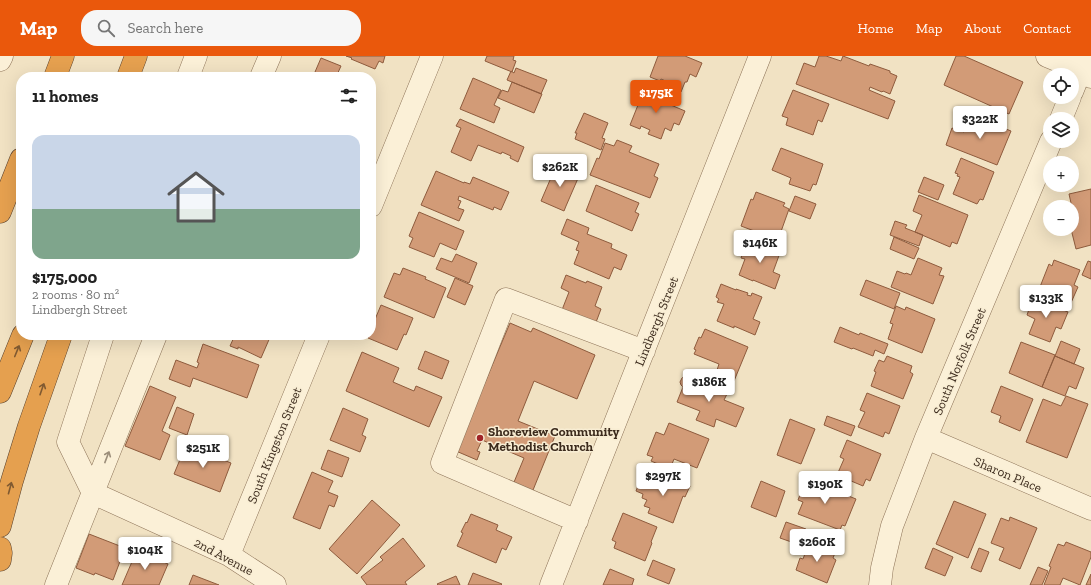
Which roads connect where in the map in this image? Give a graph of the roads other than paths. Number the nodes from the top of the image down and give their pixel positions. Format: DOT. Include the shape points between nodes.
graph roads {
  1 [pos="2,56"];
  2 [pos="63,56"];
  3 [pos="136,56"];
  4 [pos="146,56"];
  5 [pos="196,56"];
  6 [pos="270,56"];
  7 [pos="432,56"];
  8 [pos="760,56"];
  9 [pos="1047,56"];
  10 [pos="0,60"];
  11 [pos="1086,68"];
  12 [pos="57,72"];
  13 [pos="130,72"];
  14 [pos="142,72"];
  15 [pos="190,72"];
  16 [pos="263,72"];
  17 [pos="1079,80"];
  18 [pos="1048,148"];
  19 [pos="16,169"];
  20 [pos="5,191"];
  21 [pos="376,194"];
  22 [pos="0,212"];
  23 [pos="21,340"];
  24 [pos="59,340"];
  25 [pos="101,340"];
  26 [pos="154,340"];
  27 [pos="316,340"];
  28 [pos="644,351"];
  29 [pos="0,392"];
  30 [pos="926,438"];
  31 [pos="93,493"];
  32 [pos="1091,509"];
  33 [pos="577,521"];
  34 [pos="0,526"];
  35 [pos="0,548"];
  36 [pos="229,555"];
  37 [pos="0,560"];
  38 [pos="56,585"];
  39 [pos="275,585"];
  40 [pos="551,585"];
  41 [pos="880,585"];
  1 -- 10 [label="street"];
  2 -- 12 [label="highway"];
  3 -- 13 [label="highway"];
  4 -- 14 [label="highway"];
  5 -- 15 [label="street"];
  6 -- 16 [label="street"];
  7 -- 21 [label="street"];
  8 -- 28 [label="street, Lindbergh Street"];
  9 -- 11 [label="street"];
  11 -- 17 [label="street"];
  18 -- 30 [label="street, South Norfolk Street"];
  19 -- 20 [label="highway"];
  20 -- 22 [label="highway"];
  29 -- 23 [label="highway, one-way"];
  34 -- 24 [label="highway, one-way" via="29,426"];
  25 -- 31 [label="street" via="68,442"];
  31 -- 26 [label="street, one-way"];
  27 -- 36 [label="street, South Kingston Street"];
  28 -- 33 [label="street, Lindbergh Street"];
  28 -- 33 [label="street" via="506,299 442,463"];
  30 -- 32 [label="street, Sharon Place"];
  30 -- 41 [label="street, South Norfolk Street" via="892,526"];
  31 -- 36 [label="street, 2nd Avenue"];
  31 -- 38 [label="street"];
  33 -- 40 [label="street, Lindbergh Street"];
  35 -- 37 [label="highway"];
  36 -- 39 [label="street, 2nd Avenue"];
}
